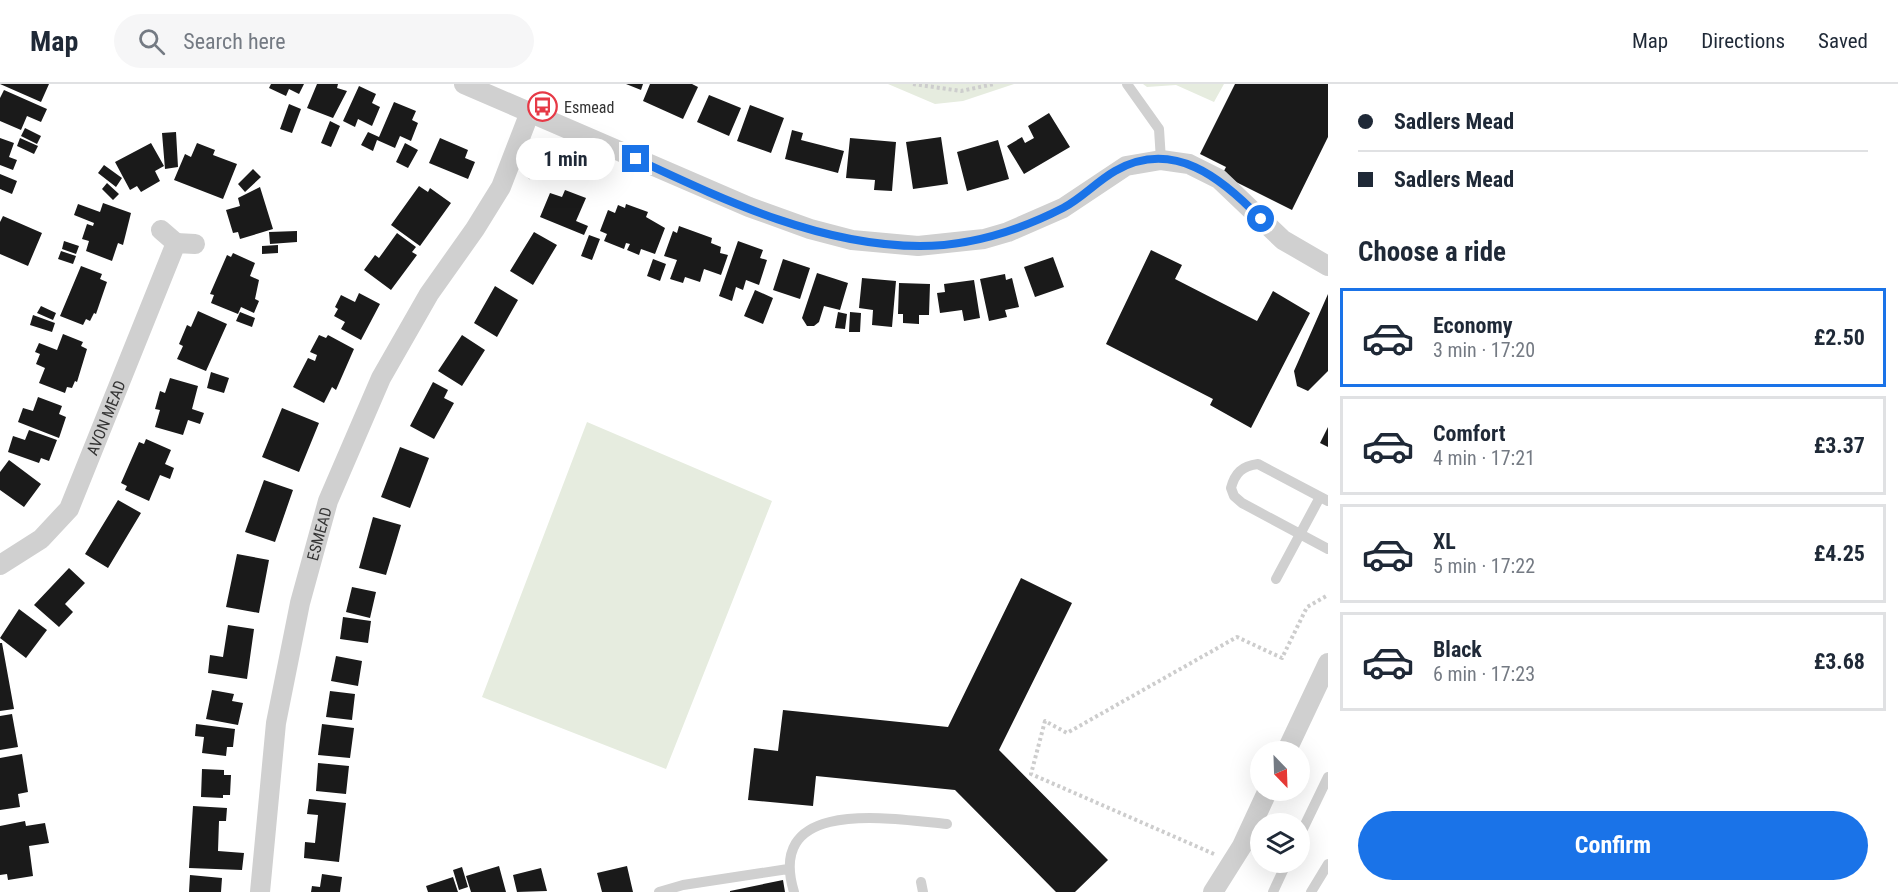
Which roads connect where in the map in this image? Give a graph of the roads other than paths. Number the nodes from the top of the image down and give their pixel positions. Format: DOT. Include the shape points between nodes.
graph roads {
  1 [pos="465,84"];
  2 [pos="1127,84"];
  3 [pos="530,112"];
  4 [pos="1161,160"];
  5 [pos="177,239"];
  6 [pos="1328,266"];
  7 [pos="1324,499"];
  8 [pos="1301,535"];
  9 [pos="1328,549"];
  10 [pos="0,565"];
  11 [pos="1276,579"];
  12 [pos="1327,666"];
  13 [pos="1291,741"];
  14 [pos="1328,777"];
  15 [pos="1263,801"];
  16 [pos="1310,814"];
  17 [pos="947,824"];
  18 [pos="1328,864"];
  19 [pos="1228,865"];
  20 [pos="788,869"];
  21 [pos="1282,873"];
  22 [pos="260,892"];
  23 [pos="659,892"];
  24 [pos="794,892"];
  25 [pos="1202,892"];
  26 [pos="1213,892"];
  27 [pos="1273,892"];
  28 [pos="1311,892"];
  1 -- 3 [label="street"];
  2 -- 4 [label="lane" via="1159,129"];
  3 -- 4 [label="street" via="788,222 830,235 885,244 964,243 1008,232 1063,208 1126,166"];
  3 -- 22 [label="street, ESMEAD" via="501,187 429,294 381,378 328,501 308,569 277,713"];
  4 -- 6 [label="street" via="1189,164 1219,179 1283,240"];
  5 -- 10 [label="street, AVON MEAD" via="73,502 51,531"];
  7 -- 8 [label="lane"];
  7 -- 8 [label="lane" via="1258,464 1238,471 1231,488 1234,496"];
  8 -- 9 [label="lane"];
  8 -- 11 [label="lane"];
  12 -- 13 [label="street"];
  14 -- 16 [label="lane"];
  15 -- 19 [label="street" via="1242,846"];
  17 -- 20 [label="lane" via="856,816 836,820 814,827 800,838 792,848"];
  18 -- 28 [label="lane"];
  19 -- 25 [label="street"];
  19 -- 26 [label="street"];
  20 -- 23 [label="lane"];
  20 -- 24 [label="lane"];
  21 -- 27 [label="lane"];
}
